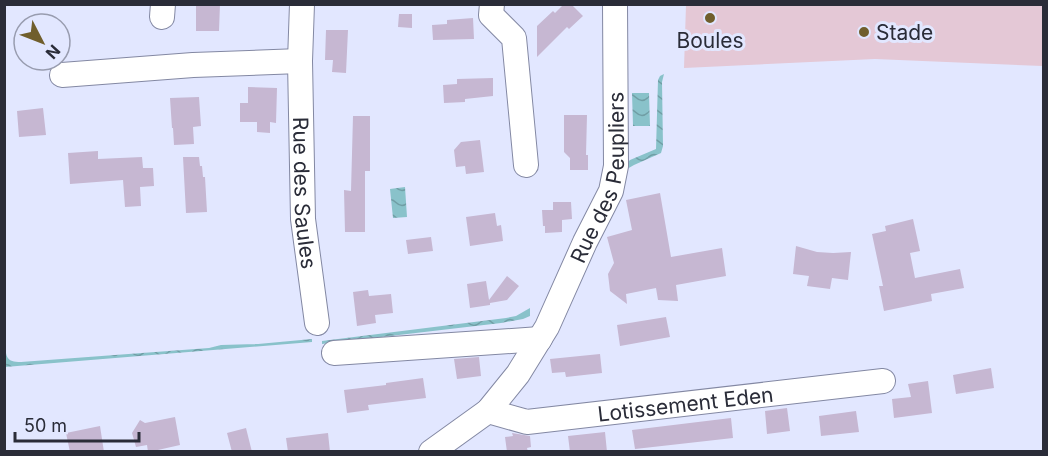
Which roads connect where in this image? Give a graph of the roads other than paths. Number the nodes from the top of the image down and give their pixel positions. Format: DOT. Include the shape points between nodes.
graph roads {
  1 [pos="302,4"];
  2 [pos="492,4"];
  3 [pos="615,4"];
  4 [pos="300,61"];
  5 [pos="62,75"];
  6 [pos="526,165"];
  7 [pos="317,323"];
  8 [pos="540,339"];
  9 [pos="334,353"];
  10 [pos="883,381"];
  11 [pos="488,411"];
  12 [pos="431,452"];
  1 -- 4 [label="street, Rue des Saules"];
  2 -- 6 [label="street" via="492,15 514,38"];
  3 -- 8 [label="street, Rue des Peupliers" via="615,165 611,190"];
  4 -- 5 [label="street"];
  4 -- 7 [label="street, Rue des Saules" via="303,219"];
  8 -- 9 [label="street"];
  8 -- 11 [label="street, Rue des Peupliers" via="519,374"];
  10 -- 11 [label="street, Lotissement Eden" via="527,422"];
  11 -- 12 [label="street, Rue des Peupliers"];
}
